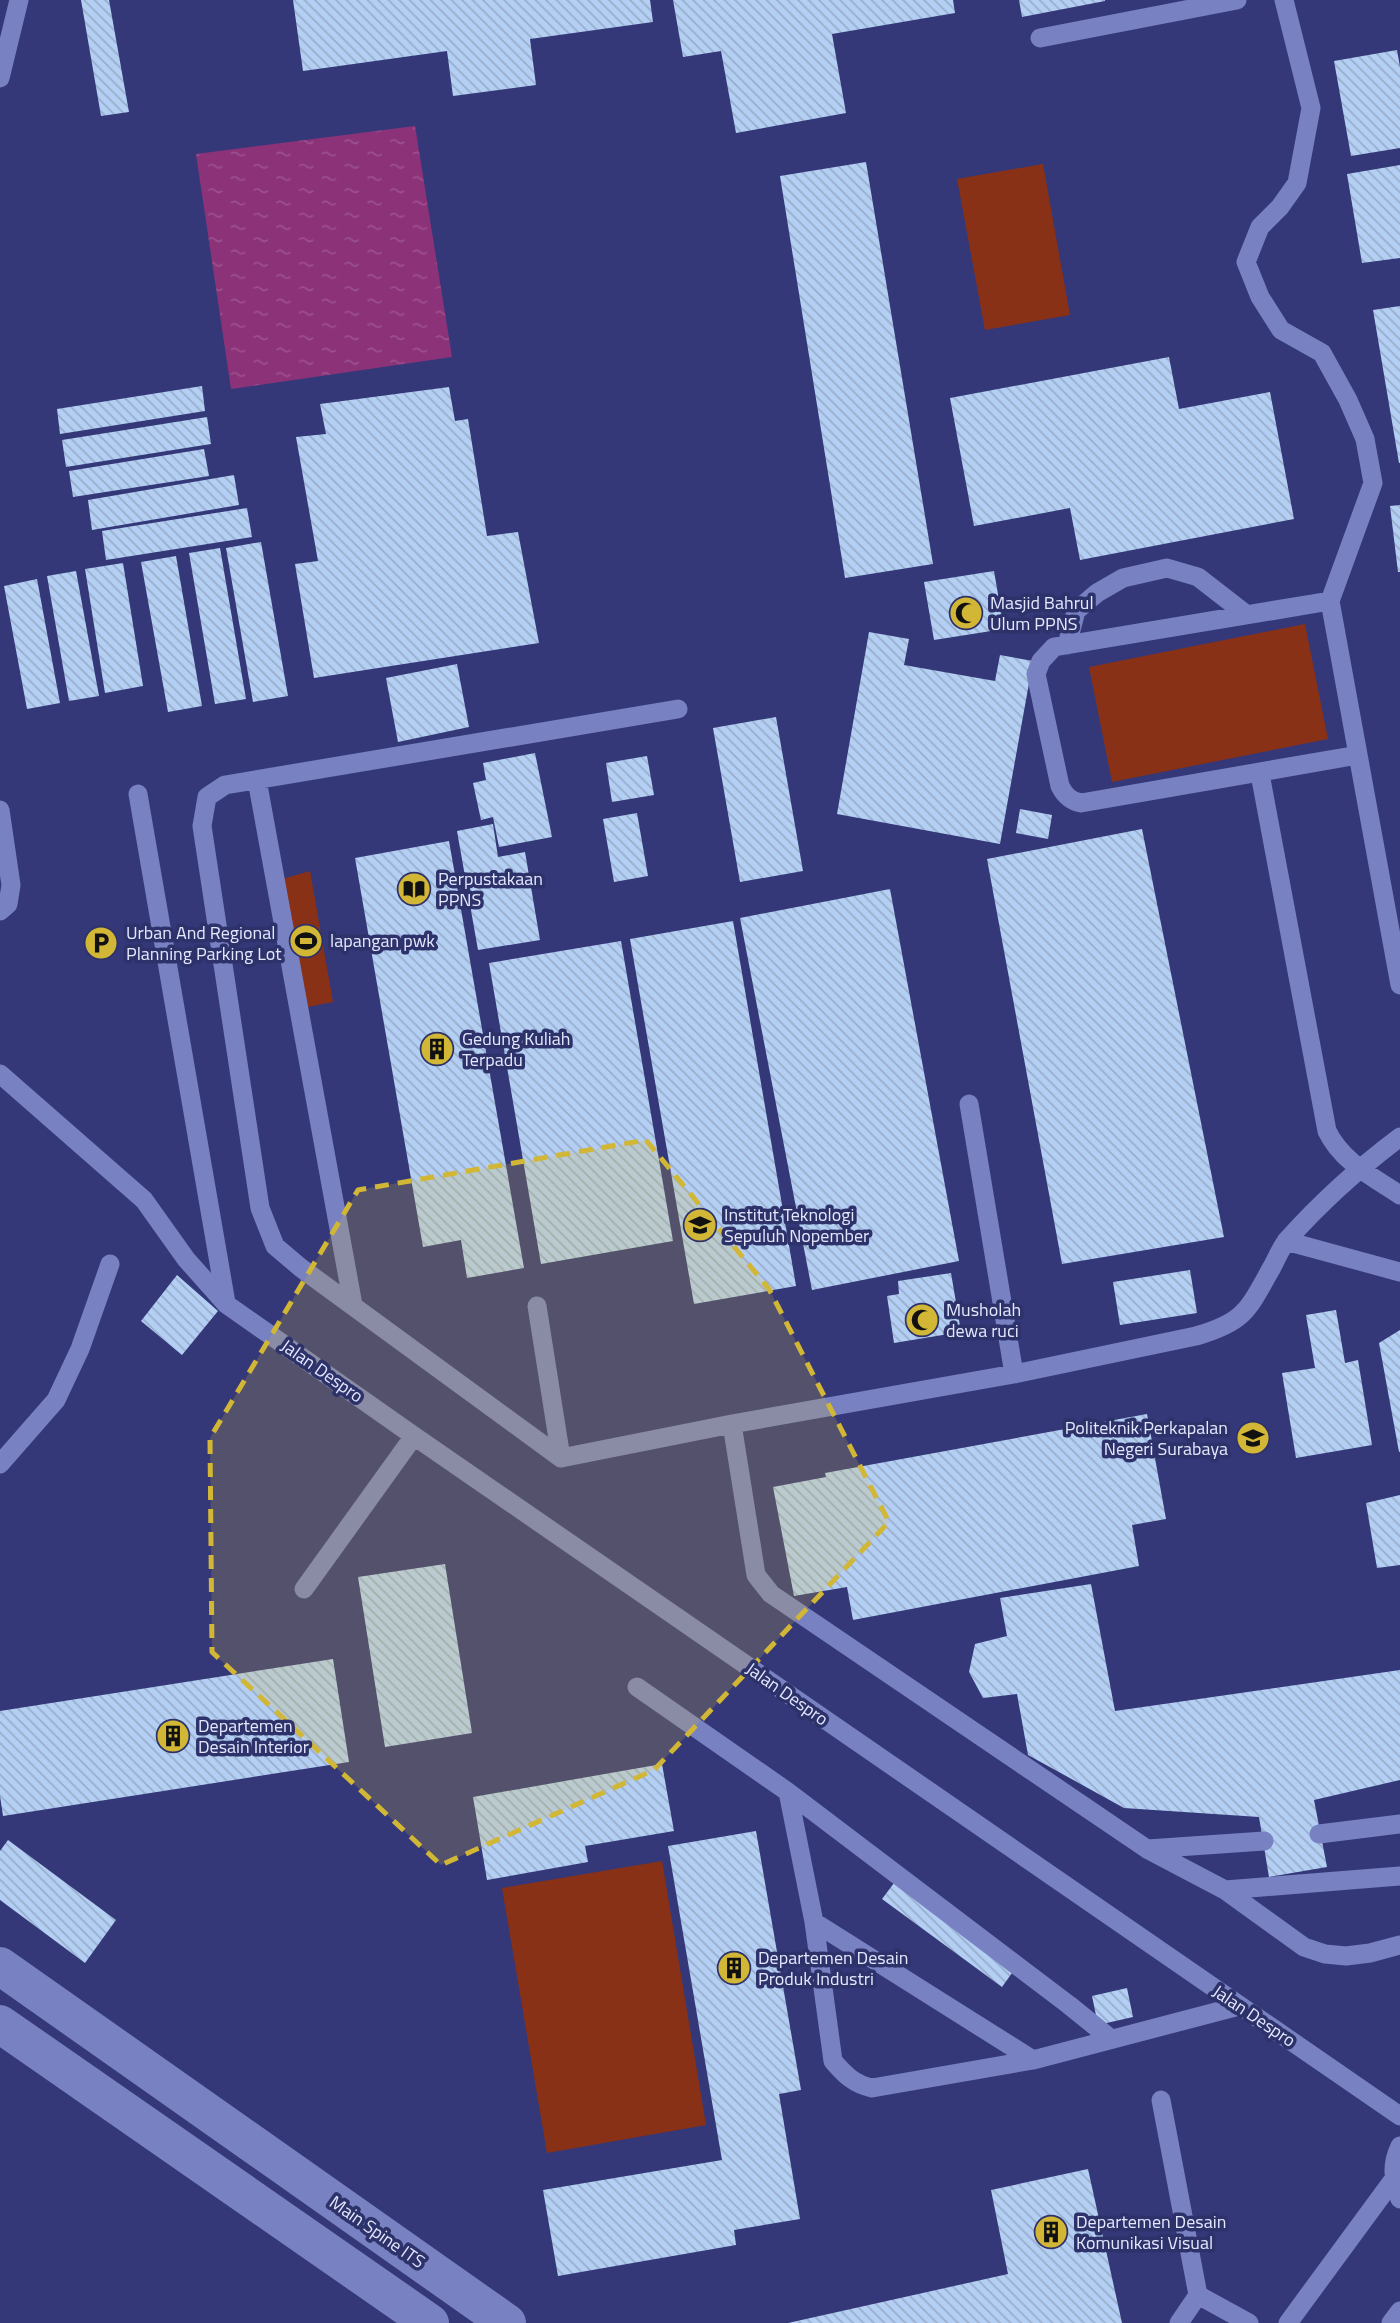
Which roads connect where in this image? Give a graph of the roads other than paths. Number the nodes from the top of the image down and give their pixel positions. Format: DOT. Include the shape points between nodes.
graph roads {
  1 [pos="19,0"];
  2 [pos="1237,0"];
  3 [pos="1284,0"];
  4 [pos="1040,38"];
  5 [pos="0,78"];
  6 [pos="1330,601"];
  7 [pos="1247,615"];
  8 [pos="1067,645"];
  9 [pos="678,709"];
  10 [pos="1358,755"];
  11 [pos="1260,774"];
  12 [pos="257,780"];
  13 [pos="138,794"];
  14 [pos="0,810"];
  15 [pos="0,911"];
  16 [pos="1400,985"];
  17 [pos="0,1074"];
  18 [pos="969,1104"];
  19 [pos="1400,1137"];
  20 [pos="1359,1167"];
  21 [pos="1400,1195"];
  22 [pos="1286,1241"];
  23 [pos="110,1264"];
  24 [pos="1400,1272"];
  25 [pos="226,1304"];
  26 [pos="353,1306"];
  27 [pos="537,1306"];
  28 [pos="1014,1374"];
  29 [pos="732,1424"];
  30 [pos="414,1436"];
  31 [pos="561,1458"];
  32 [pos="0,1464"];
  33 [pos="304,1589"];
  34 [pos="637,1687"];
  35 [pos="788,1792"];
  36 [pos="1400,1824"];
  37 [pos="1319,1833"];
  38 [pos="1264,1841"];
  39 [pos="1147,1849"];
  40 [pos="1400,1876"];
  41 [pos="1225,1890"];
  42 [pos="814,1922"];
  43 [pos="1400,1945"];
  44 [pos="0,1966"];
  45 [pos="1239,2006"];
  46 [pos="0,2024"];
  47 [pos="1111,2039"];
  48 [pos="1033,2060"];
  49 [pos="1161,2100"];
  50 [pos="1400,2116"];
  51 [pos="247,2141"];
  52 [pos="1400,2146"];
  53 [pos="1393,2180"];
  54 [pos="225,2181"];
  55 [pos="1400,2199"];
  56 [pos="1198,2295"];
  57 [pos="1400,2311"];
  58 [pos="430,2323"];
  59 [pos="507,2323"];
  60 [pos="1179,2323"];
  61 [pos="1249,2323"];
  62 [pos="1287,2323"];
  63 [pos="1391,2323"];
  1 -- 5 [label="lane"];
  2 -- 4 [label="lane"];
  3 -- 6 [label="lane" via="1311,108 1297,183 1260,227 1247,262 1260,297 1281,330 1322,353 1365,439 1373,483"];
  6 -- 7 [label="lane"];
  6 -- 10 [label="lane"];
  7 -- 8 [label="lane"];
  7 -- 8 [label="lane" via="1198,577 1167,568 1123,578 1097,593 1076,611"];
  8 -- 11 [label="lane" via="1054,647 1036,674 1060,786 1071,800 1082,803"];
  9 -- 12 [label="lane"];
  10 -- 11 [label="lane"];
  10 -- 16 [label="lane"];
  11 -- 20 [label="lane" via="1327,1131 1339,1152"];
  12 -- 26 [label="lane"];
  12 -- 26 [label="lane" via="225,785 207,797 202,826 260,1208 275,1246"];
  13 -- 25 [label="lane"];
  14 -- 15 [label="lane" via="11,885 8,904"];
  17 -- 25 [label="lane, Jalan Despro" via="144,1199 186,1259"];
  18 -- 28 [label="lane"];
  19 -- 20 [label="lane"];
  20 -- 21 [label="lane"];
  20 -- 22 [label="lane"];
  22 -- 24 [label="lane"];
  22 -- 28 [label="lane" via="1252,1304 1239,1319 1221,1329"];
  23 -- 32 [label="lane" via="56,1400"];
  25 -- 30 [label="lane, Jalan Despro"];
  26 -- 31 [label="lane"];
  27 -- 31 [label="lane"];
  28 -- 29 [label="lane"];
  29 -- 31 [label="lane"];
  29 -- 39 [label="lane" via="756,1575 771,1594"];
  30 -- 33 [label="lane"];
  30 -- 45 [label="lane, Jalan Despro"];
  34 -- 35 [label="lane"];
  35 -- 42 [label="lane"];
  35 -- 47 [label="lane"];
  36 -- 37 [label="lane"];
  38 -- 39 [label="lane"];
  39 -- 41 [label="lane"];
  40 -- 41 [label="lane"];
  41 -- 43 [label="lane" via="1304,1947 1325,1954 1370,1954"];
  42 -- 48 [label="lane"];
  42 -- 48 [label="lane" via="833,2061 848,2079 873,2088"];
  44 -- 51 [label="street, Main Spine ITS"];
  45 -- 47 [label="lane"];
  45 -- 50 [label="lane, Jalan Despro"];
  46 -- 54 [label="street"];
  47 -- 48 [label="lane"];
  49 -- 56 [label="lane"];
  51 -- 54 [label="street"];
  51 -- 59 [label="street, Main Spine ITS"];
  52 -- 53 [label="lane"];
  53 -- 55 [label="lane"];
  53 -- 62 [label="lane"];
  54 -- 58 [label="street"];
  56 -- 60 [label="lane"];
  56 -- 61 [label="lane"];
  57 -- 63 [label="lane"];
}
